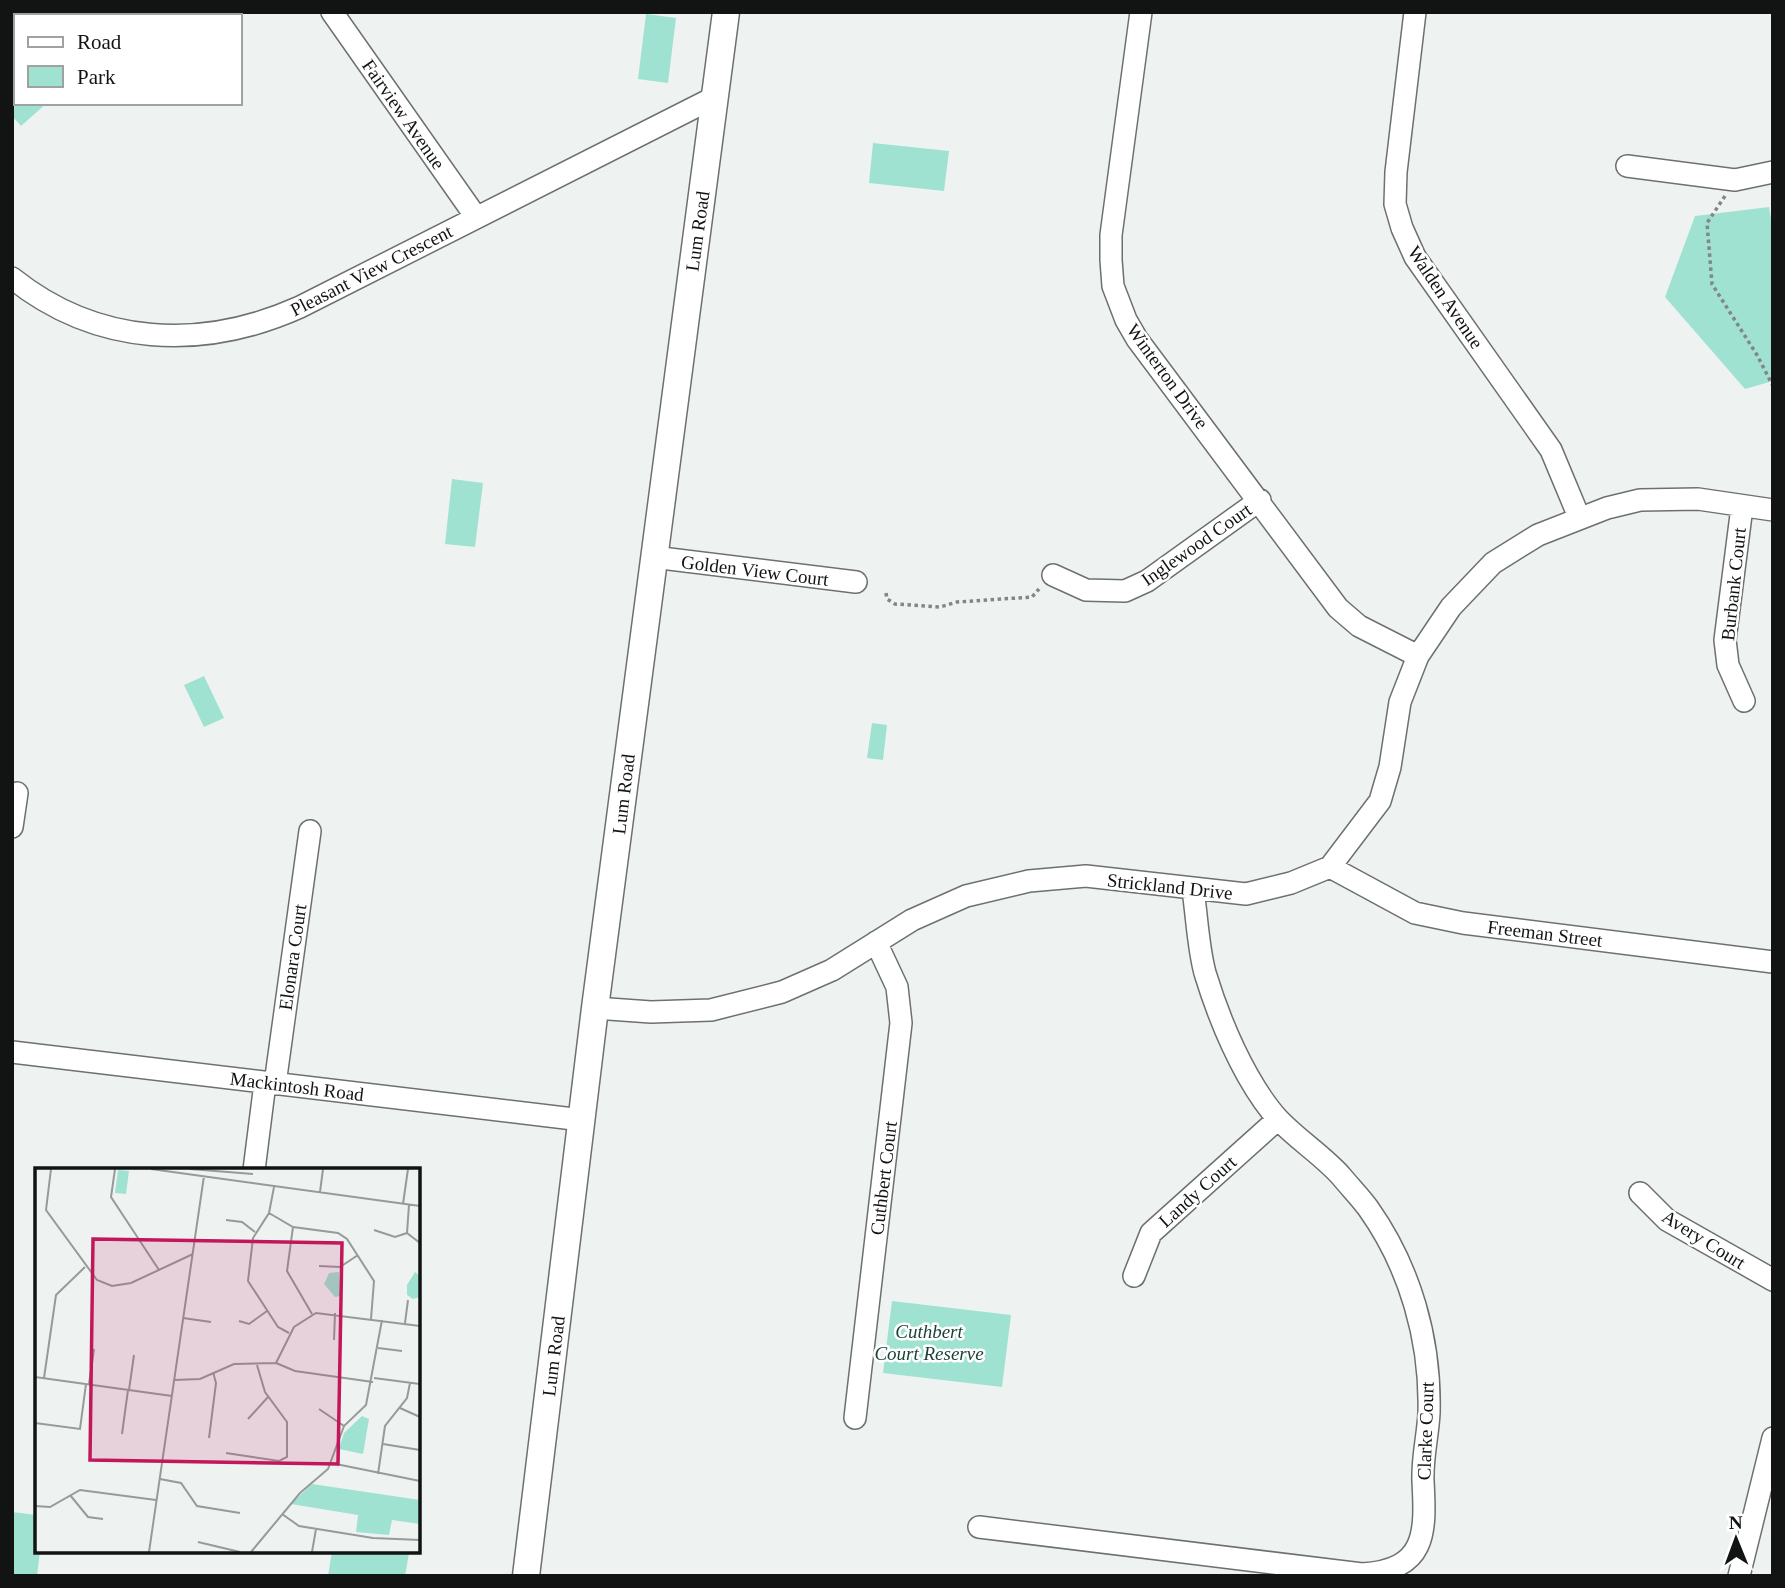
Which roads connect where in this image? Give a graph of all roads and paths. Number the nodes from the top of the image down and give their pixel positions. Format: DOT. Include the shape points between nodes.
graph roads {
  1 [pos="332,12"];
  2 [pos="726,12"];
  3 [pos="1141,12"];
  4 [pos="1415,12"];
  5 [pos="715,97"];
  6 [pos="1627,166"];
  7 [pos="1773,172"];
  8 [pos="1735,180"];
  9 [pos="476,217"];
  10 [pos="12,278"];
  11 [pos="1773,386"];
  12 [pos="1260,500"];
  13 [pos="1742,507"];
  14 [pos="1773,510"];
  15 [pos="1579,517"];
  16 [pos="653,557"];
  17 [pos="1053,575"];
  18 [pos="856,582"];
  19 [pos="886,593"];
  20 [pos="1418,656"];
  21 [pos="1744,701"];
  22 [pos="17,793"];
  23 [pos="12,827"];
  24 [pos="310,831"];
  25 [pos="1329,867"];
  26 [pos="1193,890"];
  27 [pos="876,942"];
  28 [pos="1773,962"];
  29 [pos="595,1008"];
  30 [pos="12,1052"];
  31 [pos="270,1083"];
  32 [pos="1278,1119"];
  33 [pos="582,1120"];
  34 [pos="254,1168"];
  35 [pos="1640,1193"];
  36 [pos="1134,1276"];
  37 [pos="1773,1280"];
  38 [pos="855,1418"];
  39 [pos="1773,1438"];
  40 [pos="979,1527"];
  41 [pos="526,1576"];
  42 [pos="1739,1576"];
  1 -- 9 [label="street, Fairview Avenue"];
  2 -- 5 [label="street, Lum Road"];
  3 -- 12 [label="street, Winterton Drive" via="1111,235 1113,286 1137,339"];
  4 -- 15 [label="street, Walden Avenue" via="1396,172 1395,204 1402,228 1415,257 1551,450"];
  5 -- 9 [label="street, Pleasant View Crescent"];
  5 -- 16 [label="street, Lum Road"];
  6 -- 8 [label="street"];
  7 -- 8 [label="street"];
  8 -- 11 [label="path" via="1707,223 1712,284"];
  9 -- 10 [label="street, Pleasant View Crescent" via="277,317 197,334 156,336 111,329 52,305"];
  12 -- 17 [label="street, Inglewood Court" via="1147,581 1125,591 1086,590"];
  12 -- 20 [label="street, Winterton Drive" via="1338,608 1359,626"];
  13 -- 14 [label="street, Strickland Drive"];
  13 -- 15 [label="street, Strickland Drive" via="1698,499 1640,500"];
  13 -- 21 [label="street, Burbank Court" via="1725,640 1728,664"];
  15 -- 20 [label="street, Strickland Drive" via="1493,563 1451,607"];
  16 -- 18 [label="street, Golden View Court"];
  16 -- 29 [label="street, Lum Road"];
  17 -- 19 [label="path" via="1032,597 940,607 895,604"];
  20 -- 25 [label="street, Strickland Drive" via="1400,702 1380,801"];
  22 -- 23 [label="street"];
  24 -- 31 [label="street, Elonara Court"];
  25 -- 26 [label="street, Strickland Drive" via="1246,894"];
  25 -- 28 [label="street, Freeman Street" via="1415,913"];
  26 -- 27 [label="street, Strickland Drive" via="1086,876 1029,881 966,897 912,920"];
  26 -- 32 [label="street, Clarke Court" via="1205,972 1227,1034"];
  27 -- 29 [label="street, Strickland Drive" via="832,970 782,992 711,1010"];
  27 -- 38 [label="street, Cuthbert Court" via="897,987 901,1023"];
  29 -- 33 [label="street, Lum Road"];
  30 -- 31 [label="street, Mackintosh Road"];
  31 -- 33 [label="street, Mackintosh Road"];
  31 -- 34 [label="street, Elonara Court"];
  32 -- 36 [label="street, Landy Court" via="1151,1233"];
  32 -- 40 [label="street, Clarke Court" via="1328,1161 1368,1207 1411,1290 1426,1354 1429,1412 1423,1474 1426,1521 1419,1547 1402,1564 1383,1573 1362,1574"];
  33 -- 41 [label="street, Lum Road"];
  35 -- 37 [label="street, Avery Court" via="1667,1220"];
  39 -- 42 [label="street"];
}
